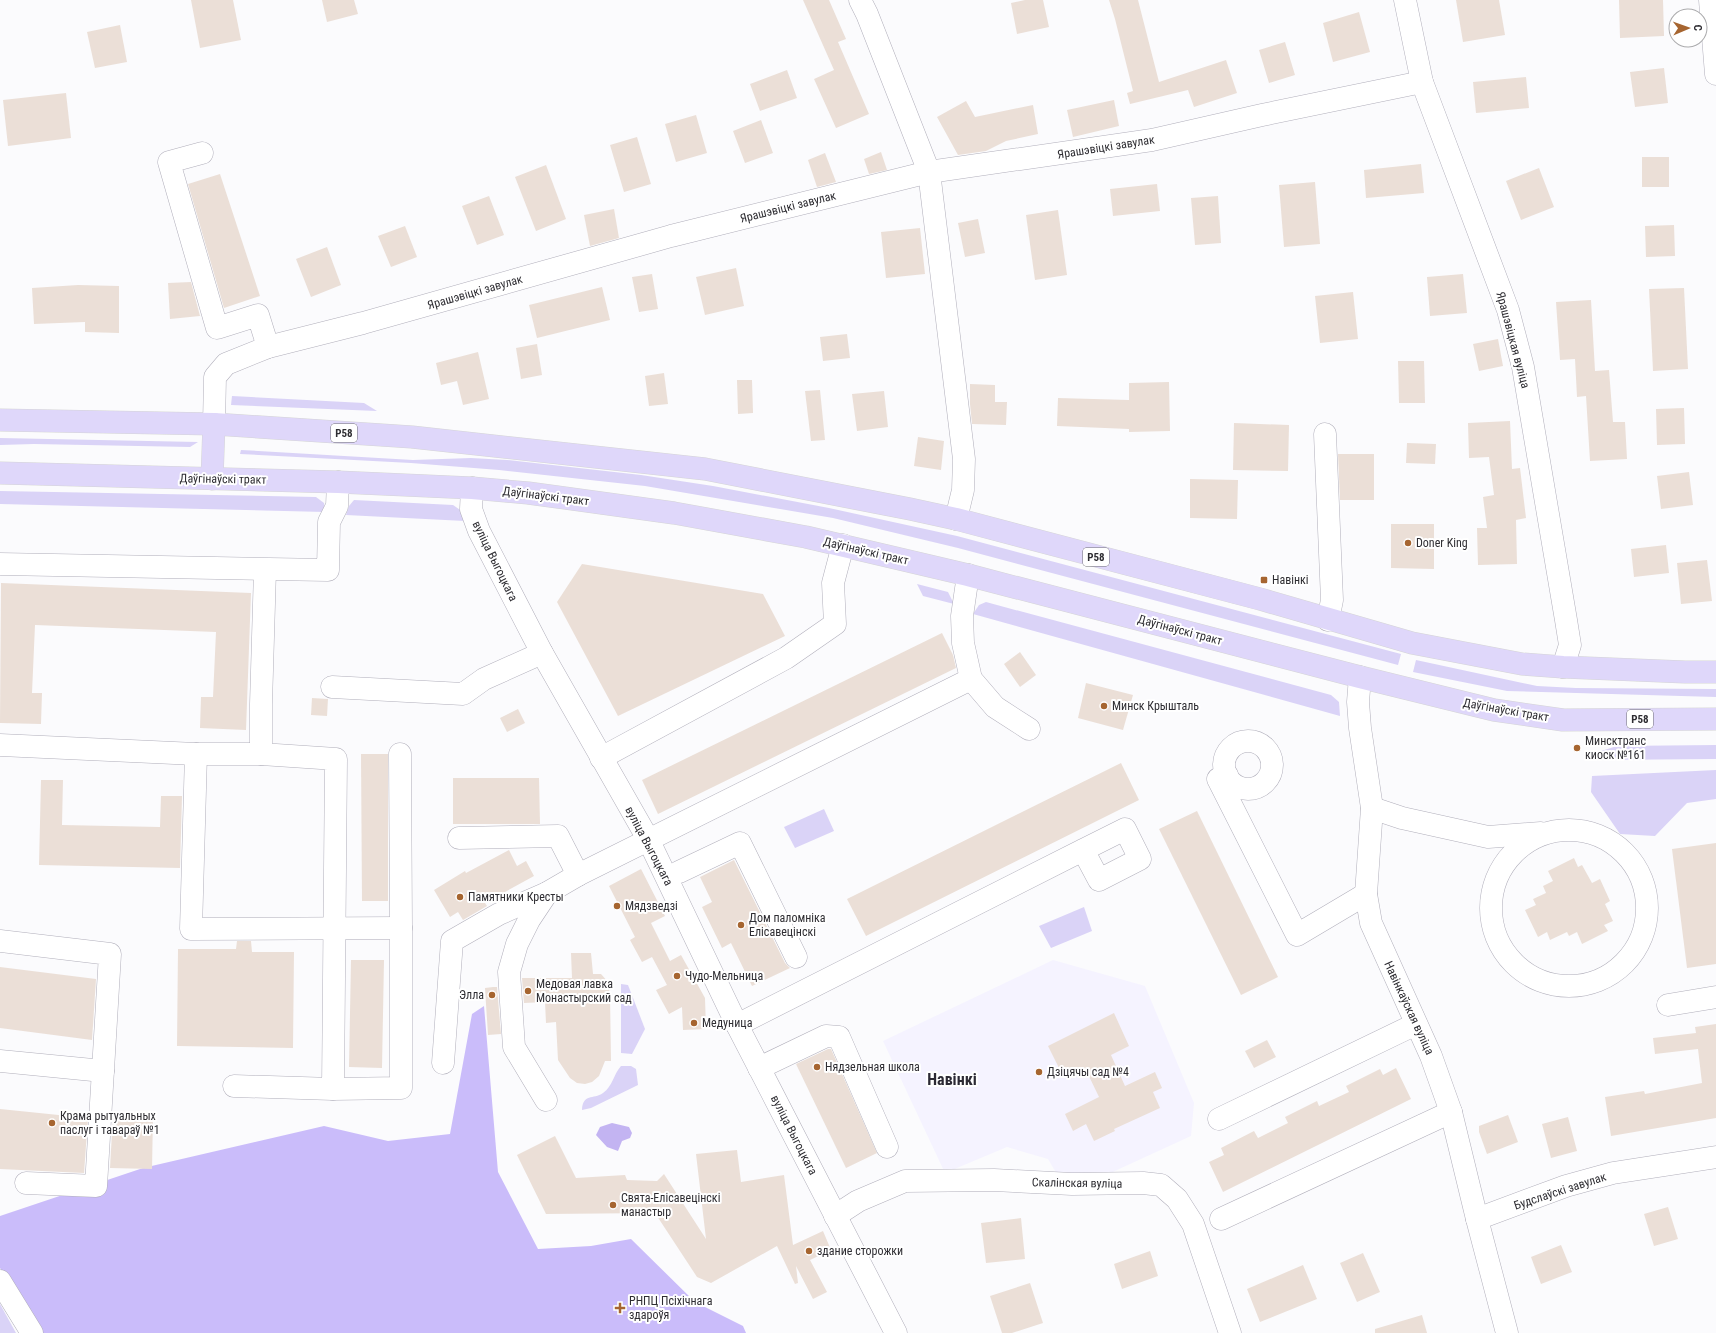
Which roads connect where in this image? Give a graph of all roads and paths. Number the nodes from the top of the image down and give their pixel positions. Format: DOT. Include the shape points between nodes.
graph roads {
  1 [pos="860,0"];
  2 [pos="1405,0"];
  3 [pos="1710,0"];
  4 [pos="1716,74"];
  5 [pos="1422,82"];
  6 [pos="202,153"];
  7 [pos="929,172"];
  8 [pos="268,347"];
  9 [pos="0,420"];
  10 [pos="214,424"];
  11 [pos="1325,434"];
  12 [pos="0,473"];
  13 [pos="212,479"];
  14 [pos="338,482"];
  15 [pos="472,488"];
  16 [pos="956,519"];
  17 [pos="843,545"];
  18 [pos="0,564"];
  19 [pos="265,570"];
  20 [pos="968,575"];
  21 [pos="1328,620"];
  22 [pos="542,653"];
  23 [pos="1563,667"];
  24 [pos="1716,672"];
  25 [pos="1360,677"];
  26 [pos="971,679"];
  27 [pos="332,687"];
  28 [pos="1716,719"];
  29 [pos="1029,729"];
  30 [pos="0,745"];
  31 [pos="196,754"];
  32 [pos="261,754"];
  33 [pos="400,754"];
  34 [pos="601,758"];
  35 [pos="1227,775"];
  36 [pos="1372,808"];
  37 [pos="1546,833"];
  38 [pos="459,838"];
  39 [pos="648,839"];
  40 [pos="1083,850"];
  41 [pos="679,872"];
  42 [pos="578,875"];
  43 [pos="547,893"];
  44 [pos="1366,894"];
  45 [pos="401,928"];
  46 [pos="334,929"];
  47 [pos="0,941"];
  48 [pos="796,957"];
  49 [pos="1716,997"];
  50 [pos="1668,1005"];
  51 [pos="1416,1024"];
  52 [pos="738,1025"];
  53 [pos="0,1061"];
  54 [pos="443,1063"];
  55 [pos="759,1068"];
  56 [pos="103,1071"];
  57 [pos="234,1086"];
  58 [pos="333,1089"];
  59 [pos="546,1100"];
  60 [pos="1451,1112"];
  61 [pos="1219,1119"];
  62 [pos="887,1147"];
  63 [pos="1716,1157"];
  64 [pos="26,1183"];
  65 [pos="835,1216"];
  66 [pos="1221,1219"];
  67 [pos="1477,1219"];
  68 [pos="0,1281"];
  69 [pos="32,1333"];
  70 [pos="896,1333"];
  71 [pos="1230,1333"];
  72 [pos="1508,1333"];
  1 -- 7 [label="street"];
  2 -- 5 [label="street, Ярашэвіцкая вуліца"];
  3 -- 4 [label="street"];
  5 -- 7 [label="street, Ярашэвіцкі завулак" via="1152,140"];
  5 -- 23 [label="street, Ярашэвіцкая вуліца" via="1508,310 1523,367 1570,645"];
  6 -- 8 [label="street" via="169,162 217,328 258,316"];
  7 -- 8 [label="street, Ярашэвіцкі завулак" via="671,236 371,321"];
  7 -- 16 [label="street" via="964,459 963,490"];
  8 -- 10 [label="street, Ярашэвіцкі завулак" via="226,364 215,378"];
  9 -- 10 [label="main road, Р58"];
  10 -- 13 [label="main road"];
  10 -- 16 [label="main road, Р58" via="412,437 705,469"];
  11 -- 21 [label="street" via="1332,600"];
  12 -- 13 [label="main road, Даўгінаўскі тракт / Р58"];
  13 -- 14 [label="main road, Даўгінаўскі тракт / Р58"];
  14 -- 15 [label="main road, Даўгінаўскі тракт / Р58"];
  14 -- 19 [label="street" via="337,506 329,522 328,570"];
  15 -- 17 [label="main road, Даўгінаўскі тракт / Р58" via="528,493 674,514"];
  15 -- 22 [label="street, вуліца Выгоцкага" via="471,509 479,531"];
  16 -- 21 [label="main road, Р58" via="1260,599"];
  17 -- 20 [label="main road, Даўгінаўскі тракт / Р58"];
  17 -- 34 [label="street" via="833,583 835,624 786,658"];
  18 -- 19 [label="street"];
  19 -- 32 [label="street"];
  20 -- 25 [label="main road, Даўгінаўскі тракт / Р58"];
  20 -- 26 [label="street" via="962,616 963,643"];
  21 -- 23 [label="main road, Р58" via="1419,644 1522,664"];
  22 -- 27 [label="street" via="484,679 463,694"];
  22 -- 34 [label="street, вуліца Выгоцкага"];
  23 -- 24 [label="main road, Р58"];
  25 -- 28 [label="main road, Даўгінаўскі тракт / Р58" via="1494,710 1563,720"];
  25 -- 36 [label="street, Навінкаўская вуліца" via="1358,702"];
  26 -- 29 [label="street" via="994,707"];
  26 -- 39 [label="street"];
  30 -- 31 [label="street"];
  31 -- 32 [label="street"];
  31 -- 46 [label="street" via="191,929"];
  32 -- 46 [label="street" via="336,759"];
  33 -- 45 [label="street"];
  34 -- 39 [label="street, вуліца Выгоцкага"];
  35 -- 44 [label="street" via="1218,779 1297,935"];
  36 -- 37 [label="street" via="1402,818 1488,837"];
  36 -- 44 [label="street, Навінкаўская вуліца"];
  37 -- 37 [label="street" via="1526,842 1506,860 1494,884 1491,910 1496,938 1512,962 1536,980 1562,986 1584,985 1608,976 1630,956 1643,932 1647,906 1642,881 1629,858 1608,840 1584,831 1562,830"];
  38 -- 42 [label="street" via="558,836"];
  39 -- 42 [label="street"];
  39 -- 52 [label="street, вуліца Выгоцкага"];
  40 -- 52 [label="street"];
  41 -- 48 [label="street" via="740,843"];
  42 -- 43 [label="street"];
  43 -- 54 [label="street" via="499,914 452,941"];
  43 -- 59 [label="street" via="517,944 509,972 514,1047"];
  44 -- 51 [label="street, Навінкаўская вуліца" via="1371,923"];
  45 -- 46 [label="street"];
  45 -- 58 [label="street" via="401,1088"];
  46 -- 58 [label="street"];
  47 -- 56 [label="street" via="110,954"];
  49 -- 50 [label="street"];
  51 -- 60 [label="street, Навінкаўская вуліца" via="1431,1056"];
  51 -- 61 [label="street"];
  52 -- 55 [label="street, вуліца Выгоцкага"];
  53 -- 56 [label="street"];
  55 -- 62 [label="street" via="826,1036 838,1037"];
  55 -- 65 [label="street, вуліца Выгоцкага"];
  56 -- 64 [label="street" via="96,1186"];
  57 -- 58 [label="street"];
  60 -- 66 [label="street"];
  60 -- 67 [label="street, Навінкаўская вуліца"];
  63 -- 67 [label="street, Будслаўскі завулак" via="1613,1174 1566,1186"];
  65 -- 70 [label="street, вуліца Выгоцкага"];
  65 -- 71 [label="street, Скалінская вуліца" via="858,1201 905,1181 994,1180 1161,1185 1177,1199 1193,1224"];
  67 -- 72 [label="street, Навінкаўская вуліца"];
  68 -- 69 [label="street"];
}
